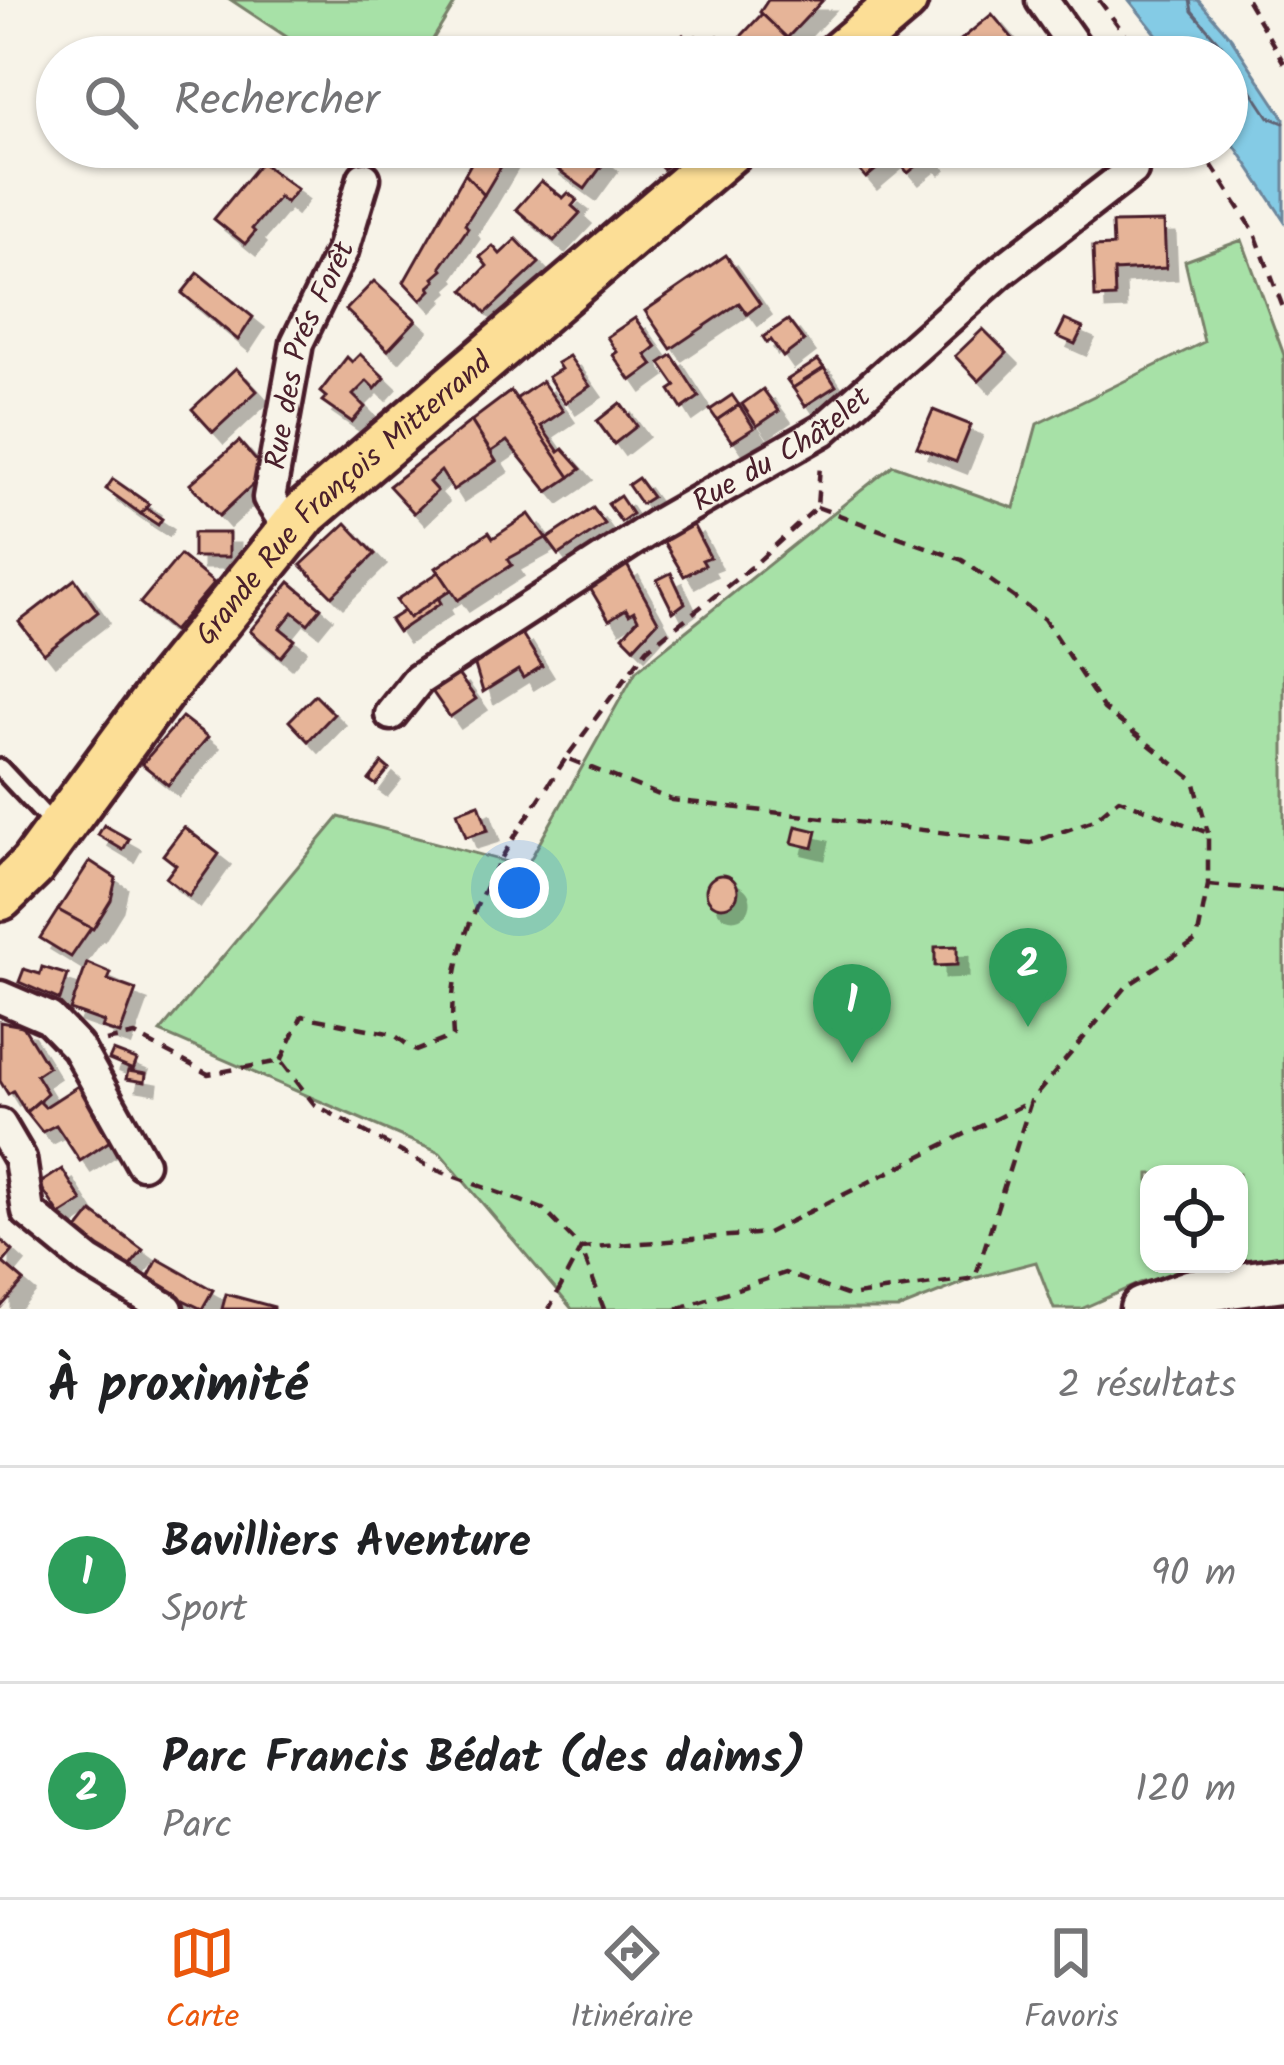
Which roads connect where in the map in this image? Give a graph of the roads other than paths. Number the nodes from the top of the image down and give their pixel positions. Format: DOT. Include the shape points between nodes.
graph roads {
  1 [pos="904,0"];
  2 [pos="1042,0"];
  3 [pos="862,36"];
  4 [pos="1067,36"];
  5 [pos="708,168"];
  6 [pos="1132,168"];
  7 [pos="364,178"];
  8 [pos="291,531"];
  9 [pos="391,714"];
  10 [pos="0,768"];
  11 [pos="58,830"];
  12 [pos="0,897"];
  13 [pos="0,997"];
  14 [pos="0,1125"];
  15 [pos="142,1163"];
  16 [pos="1284,1280"];
  17 [pos="167,1309"];
  18 [pos="1142,1309"];
  1 -- 3 [label="main road"];
  2 -- 4 [label="street"];
  5 -- 8 [label="main road, Grande Rue François Mitterrand"];
  6 -- 9 [label="street, Rue du Châtelet" via="1000,272 824,430 655,526 418,680"];
  7 -- 8 [label="street, Rue des Prés Forêt" via="342,251 297,343 269,498"];
  8 -- 11 [label="main road, Grande Rue François Mitterrand"];
  10 -- 11 [label="lane"];
  11 -- 12 [label="main road, Grande Rue François Mitterrand"];
  13 -- 15 [label="street" via="49,1018 77,1047"];
  14 -- 17 [label="street" via="20,1159 28,1212 89,1262"];
  16 -- 18 [label="street" via="1192,1291"];
}
